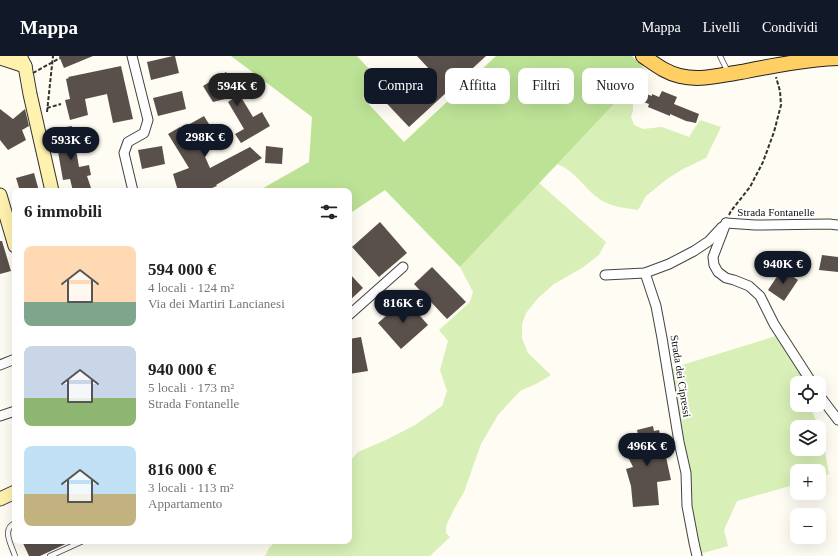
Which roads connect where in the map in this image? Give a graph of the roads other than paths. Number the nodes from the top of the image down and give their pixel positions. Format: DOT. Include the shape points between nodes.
graph roads {
  1 [pos="132,56"];
  2 [pos="643,56"];
  3 [pos="720,56"];
  4 [pos="0,58"];
  5 [pos="838,58"];
  6 [pos="26,65"];
  7 [pos="728,74"];
  8 [pos="51,188"];
  9 [pos="132,188"];
  10 [pos="0,196"];
  11 [pos="726,223"];
  12 [pos="838,225"];
  13 [pos="12,236"];
  14 [pos="403,267"];
  15 [pos="645,273"];
  16 [pos="605,275"];
  17 [pos="352,312"];
  18 [pos="12,360"];
  19 [pos="0,365"];
  20 [pos="807,376"];
  21 [pos="826,404"];
  22 [pos="12,412"];
  23 [pos="0,416"];
  24 [pos="838,420"];
  25 [pos="12,493"];
  26 [pos="0,499"];
  27 [pos="12,524"];
  28 [pos="76,544"];
  29 [pos="15,556"];
  30 [pos="50,556"];
  31 [pos="697,556"];
  1 -- 9 [label="street" via="148,120 144,133 128,142 124,153"];
  2 -- 7 [label="main road" via="662,69 680,76 700,78"];
  3 -- 7 [label="lane"];
  4 -- 6 [label="main road"];
  5 -- 7 [label="main road"];
  6 -- 8 [label="main road"];
  10 -- 13 [label="main road"];
  11 -- 12 [label="street, Strada Fontanelle"];
  11 -- 15 [label="street" via="694,252"];
  11 -- 20 [label="street, Strada Fontanelle" via="713,257 714,265 726,278 749,286 760,296 774,324"];
  14 -- 17 [label="street"];
  15 -- 16 [label="street"];
  15 -- 31 [label="street, Strada dei Cipressi" via="656,306 662,338 686,473 687,506"];
  18 -- 19 [label="street"];
  21 -- 24 [label="street"];
  22 -- 23 [label="street"];
  25 -- 26 [label="main road"];
  27 -- 29 [label="lane" via="8,530 8,537"];
  28 -- 30 [label="lane"];
}
